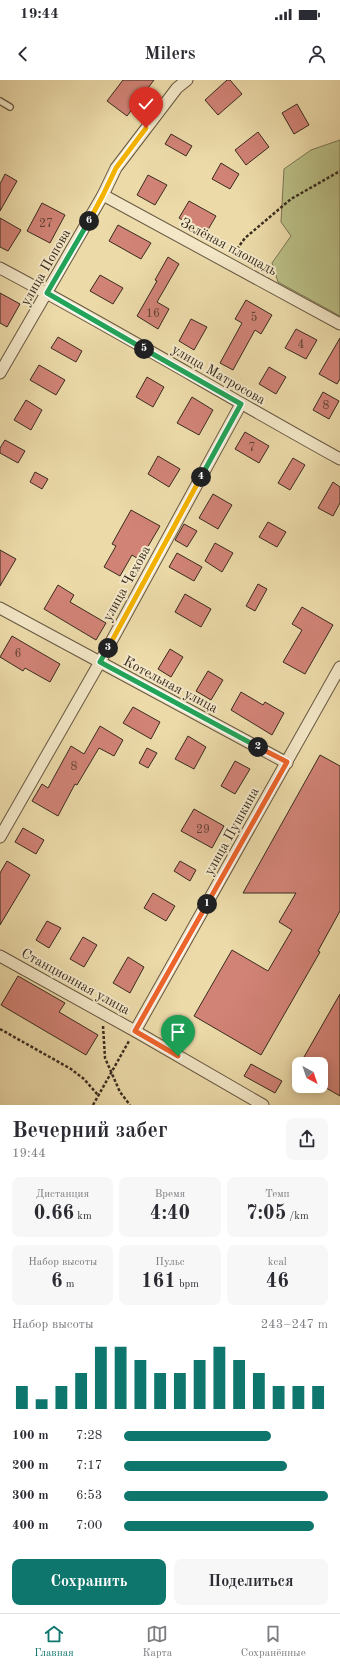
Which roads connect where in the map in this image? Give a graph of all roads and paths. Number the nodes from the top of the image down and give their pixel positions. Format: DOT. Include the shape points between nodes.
graph roads {
  1 [pos="185,81"];
  2 [pos="0,101"];
  3 [pos="10,107"];
  4 [pos="340,171"];
  5 [pos="103,195"];
  6 [pos="227,262"];
  7 [pos="0,268"];
  8 [pos="47,293"];
  9 [pos="340,324"];
  10 [pos="0,373"];
  11 [pos="241,404"];
  12 [pos="340,459"];
  13 [pos="0,608"];
  14 [pos="100,662"];
  15 [pos="340,667"];
  16 [pos="287,762"];
  17 [pos="0,837"];
  18 [pos="0,956"];
  19 [pos="102,1013"];
  20 [pos="0,1030"];
  21 [pos="135,1031"];
  22 [pos="111,1072"];
  23 [pos="98,1094"];
  24 [pos="93,1105"];
  25 [pos="130,1105"];
  26 [pos="263,1105"];
  1 -- 5 [label="street, улица Попова" via="116,168"];
  2 -- 3 [label="lane"];
  4 -- 6 [label="path" via="291,198 246,238"];
  5 -- 6 [label="street, Зелёная площадь"];
  5 -- 8 [label="street, улица Попова"];
  6 -- 9 [label="street, Зелёная площадь"];
  7 -- 8 [label="street, улица Матросова"];
  8 -- 10 [label="street, улица Попова"];
  8 -- 11 [label="street, улица Матросова"];
  11 -- 12 [label="street, улица Матросова"];
  11 -- 14 [label="street, улица Чехова"];
  13 -- 14 [label="street, Котельная улица"];
  14 -- 16 [label="street, Котельная улица"];
  14 -- 17 [label="street, улица Чехова"];
  15 -- 16 [label="street, улица Пушкина"];
  16 -- 21 [label="street, улица Пушкина"];
  18 -- 19 [label="street, Станционная улица"];
  19 -- 21 [label="street, Станционная улица"];
  19 -- 22 [label="path" via="105,1058"];
  20 -- 23 [label="path" via="71,1069"];
  21 -- 22 [label="path"];
  21 -- 26 [label="street, Станционная улица"];
  22 -- 23 [label="path"];
  22 -- 25 [label="path" via="120,1092"];
  23 -- 24 [label="path"];
}
